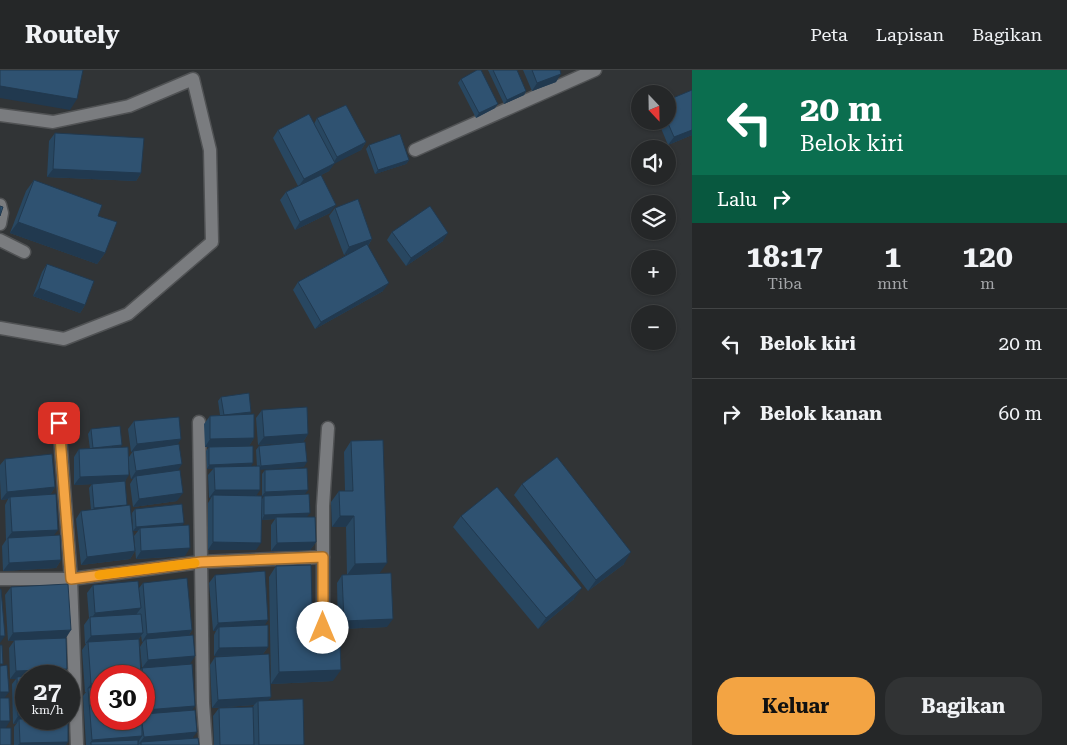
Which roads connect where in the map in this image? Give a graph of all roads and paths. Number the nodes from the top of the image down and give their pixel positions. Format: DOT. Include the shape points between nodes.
graph roads {
  1 [pos="595,70"];
  2 [pos="0,115"];
  3 [pos="414,150"];
  4 [pos="0,205"];
  5 [pos="0,224"];
  6 [pos="0,240"];
  7 [pos="24,252"];
  8 [pos="0,328"];
  9 [pos="199,422"];
  10 [pos="59,423"];
  11 [pos="328,428"];
  12 [pos="323,557"];
  13 [pos="201,562"];
  14 [pos="0,579"];
  15 [pos="71,579"];
  16 [pos="323,628"];
  17 [pos="77,745"];
  18 [pos="206,745"];
  1 -- 3 [label="street"];
  2 -- 8 [label="street" via="53,122 129,106 193,79 210,150 212,242 128,314 64,339"];
  4 -- 5 [label="street"];
  6 -- 7 [label="street"];
  9 -- 13 [label="street"];
  10 -- 15 [label="street"];
  11 -- 12 [label="street"];
  12 -- 13 [label="street"];
  12 -- 16 [label="street"];
  13 -- 15 [label="street"];
  13 -- 18 [label="street"];
  14 -- 15 [label="street"];
  15 -- 17 [label="street"];
}
